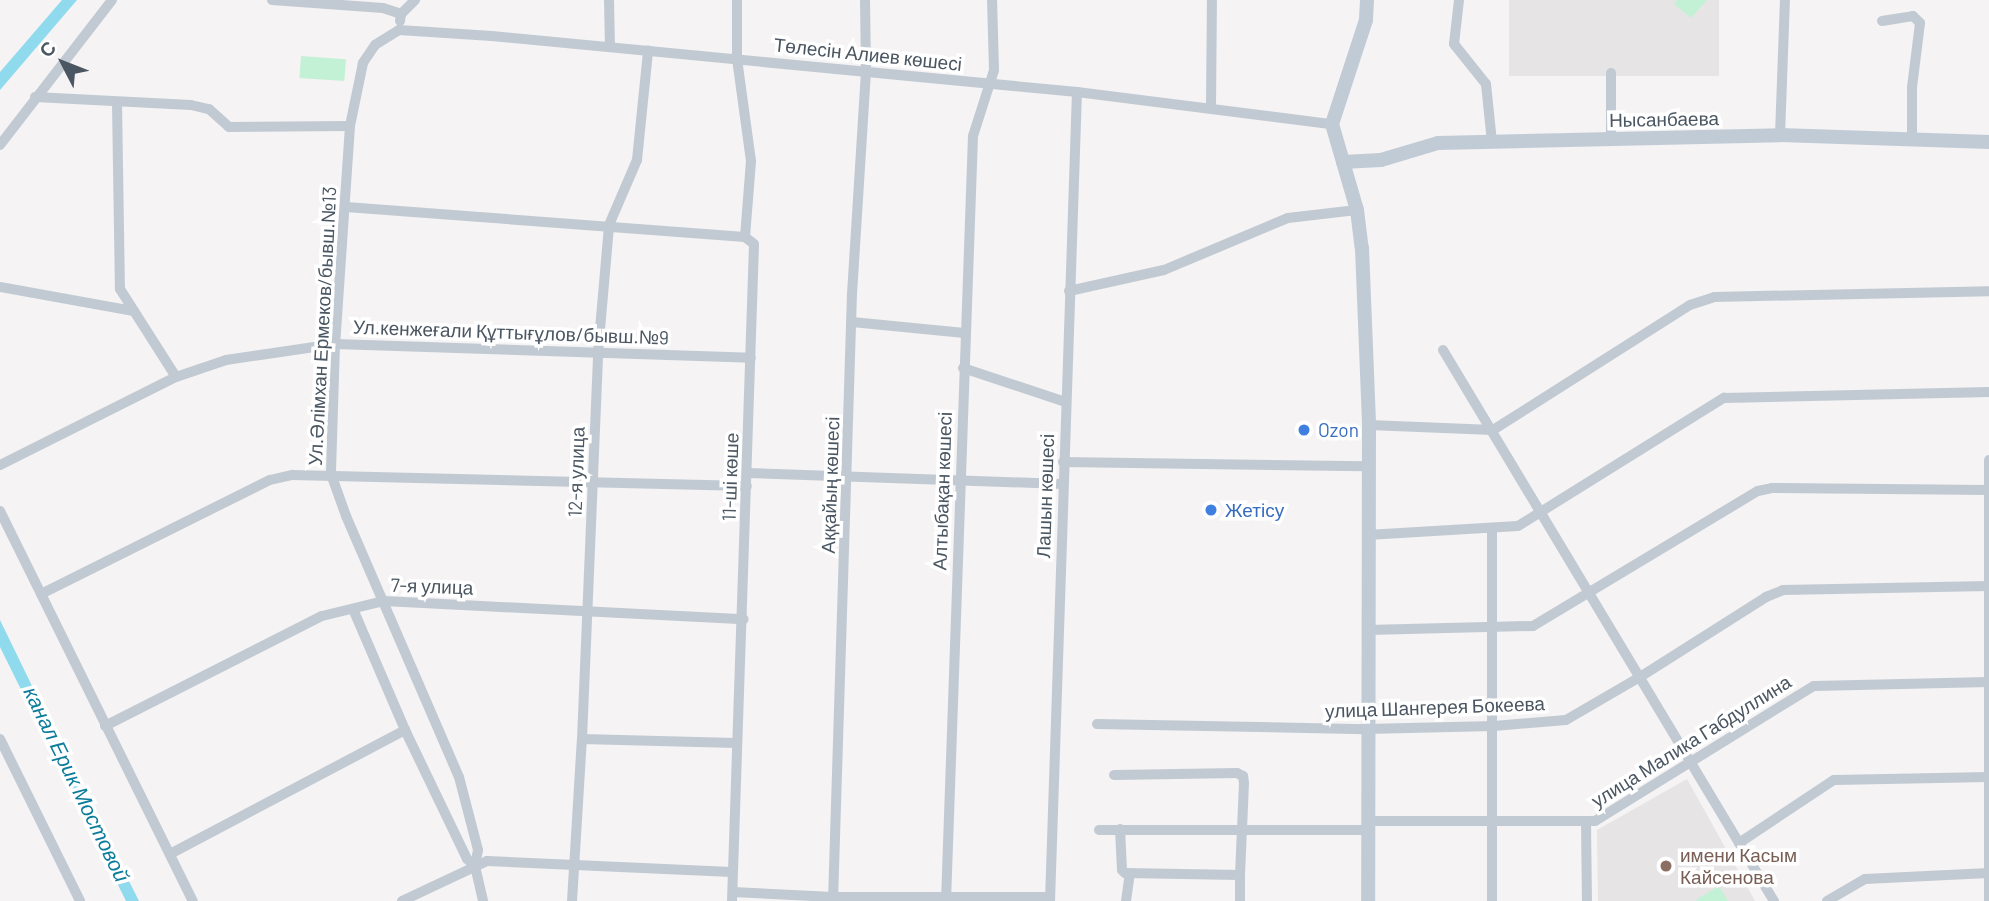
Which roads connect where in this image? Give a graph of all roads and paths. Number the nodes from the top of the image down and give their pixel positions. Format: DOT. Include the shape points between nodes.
graph roads {
  1 [pos="112,0"];
  2 [pos="272,0"];
  3 [pos="415,0"];
  4 [pos="609,0"];
  5 [pos="737,0"];
  6 [pos="865,0"];
  7 [pos="992,0"];
  8 [pos="1212,0"];
  9 [pos="1459,0"];
  10 [pos="1786,0"];
  11 [pos="307,1"];
  12 [pos="1366,7"];
  13 [pos="401,14"];
  14 [pos="1881,21"];
  15 [pos="399,30"];
  16 [pos="610,47"];
  17 [pos="648,51"];
  18 [pos="737,59"];
  19 [pos="866,71"];
  20 [pos="1611,73"];
  21 [pos="989,84"];
  22 [pos="1077,92"];
  23 [pos="36,97"];
  24 [pos="117,103"];
  25 [pos="1211,107"];
  26 [pos="1332,124"];
  27 [pos="350,125"];
  28 [pos="1780,135"];
  29 [pos="1611,139"];
  30 [pos="1912,140"];
  31 [pos="1492,142"];
  32 [pos="1989,142"];
  33 [pos="0,145"];
  34 [pos="1343,162"];
  35 [pos="345,207"];
  36 [pos="1357,210"];
  37 [pos="609,225"];
  38 [pos="745,237"];
  39 [pos="0,287"];
  40 [pos="1069,290"];
  41 [pos="1989,291"];
  42 [pos="134,311"];
  43 [pos="852,322"];
  44 [pos="964,333"];
  45 [pos="335,344"];
  46 [pos="1443,349"];
  47 [pos="598,352"];
  48 [pos="751,358"];
  49 [pos="963,368"];
  50 [pos="176,377"];
  51 [pos="1989,392"];
  52 [pos="1066,402"];
  53 [pos="1369,425"];
  54 [pos="1493,430"];
  55 [pos="1989,460"];
  56 [pos="1063,462"];
  57 [pos="0,465"];
  58 [pos="1366,466"];
  59 [pos="748,473"];
  60 [pos="331,474"];
  61 [pos="848,477"];
  62 [pos="593,481"];
  63 [pos="961,482"];
  64 [pos="1062,484"];
  65 [pos="747,486"];
  66 [pos="1988,490"];
  67 [pos="0,511"];
  68 [pos="1542,512"];
  69 [pos="1492,530"];
  70 [pos="1367,535"];
  71 [pos="1988,586"];
  72 [pos="1589,590"];
  73 [pos="41,594"];
  74 [pos="384,601"];
  75 [pos="353,609"];
  76 [pos="588,611"];
  77 [pos="744,619"];
  78 [pos="1491,626"];
  79 [pos="1367,630"];
  80 [pos="1640,677"];
  81 [pos="1989,682"];
  82 [pos="1097,724"];
  83 [pos="105,726"];
  84 [pos="1494,726"];
  85 [pos="1366,729"];
  86 [pos="405,730"];
  87 [pos="582,739"];
  88 [pos="736,743"];
  89 [pos="1,744"];
  90 [pos="1691,762"];
  91 [pos="1114,775"];
  92 [pos="1989,777"];
  93 [pos="1492,821"];
  94 [pos="1586,822"];
  95 [pos="1368,825"];
  96 [pos="1120,829"];
  97 [pos="1099,830"];
  98 [pos="1242,830"];
  99 [pos="1739,843"];
  100 [pos="170,854"];
  101 [pos="573,863"];
  102 [pos="475,866"];
  103 [pos="732,872"];
  104 [pos="1989,873"];
  105 [pos="1130,874"];
  106 [pos="1240,875"];
  107 [pos="733,897"];
  108 [pos="833,899"];
  109 [pos="946,899"];
  110 [pos="1050,899"];
  111 [pos="80,901"];
  112 [pos="193,901"];
  113 [pos="402,901"];
  114 [pos="483,901"];
  115 [pos="572,901"];
  116 [pos="1126,901"];
  117 [pos="1240,901"];
  118 [pos="1368,901"];
  119 [pos="1492,901"];
  120 [pos="1587,901"];
  121 [pos="1774,901"];
  122 [pos="1827,901"];
  123 [pos="1989,901"];
  1 -- 23 [label="street"];
  2 -- 11 [label="street"];
  3 -- 13 [label="street"];
  4 -- 16 [label="street"];
  5 -- 18 [label="street, 11-ші көше"];
  6 -- 19 [label="street, Аққайың көшесі"];
  7 -- 21 [label="street, Алтыбақан көшесі" via="994,70"];
  8 -- 25 [label="street"];
  9 -- 31 [label="street" via="1454,44 1486,84"];
  10 -- 28 [label="street"];
  11 -- 13 [label="street"];
  12 -- 26 [label="street"];
  13 -- 15 [label="street"];
  14 -- 30 [label="street" via="1913,16 1920,23 1912,87"];
  15 -- 16 [label="street, Төлесін Алиев көшесі"];
  15 -- 27 [label="street, Ул.Әлімхан Ермеков/бывш.№13" via="374,45 363,63"];
  16 -- 17 [label="street, Төлесін Алиев көшесі"];
  17 -- 18 [label="street, Төлесін Алиев көшесі"];
  17 -- 37 [label="street, 12-я улица" via="637,160"];
  18 -- 19 [label="street, Төлесін Алиев көшесі"];
  18 -- 38 [label="street, 11-ші көше" via="751,161"];
  19 -- 21 [label="street, Төлесін Алиев көшесі"];
  19 -- 43 [label="street, Аққайың көшесі"];
  20 -- 29 [label="street"];
  21 -- 22 [label="street, Төлесін Алиев көшесі"];
  21 -- 44 [label="street, Алтыбақан көшесі" via="974,136"];
  22 -- 25 [label="street, Төлесін Алиев көшесі"];
  22 -- 40 [label="street, Лашын көшесі"];
  23 -- 24 [label="street"];
  23 -- 33 [label="street"];
  24 -- 27 [label="street" via="191,105 209,110 229,127"];
  24 -- 42 [label="street" via="120,289"];
  25 -- 26 [label="street, Төлесін Алиев көшесі"];
  26 -- 34 [label="street"];
  27 -- 35 [label="street, Ул.Әлімхан Ермеков/бывш.№13"];
  28 -- 29 [label="street, Нысанбаева"];
  28 -- 30 [label="street, Нысанбаева"];
  29 -- 31 [label="street, Нысанбаева"];
  30 -- 32 [label="street, Нысанбаева"];
  31 -- 34 [label="street, Нысанбаева" via="1438,143 1381,160"];
  34 -- 36 [label="street"];
  35 -- 37 [label="street"];
  35 -- 45 [label="street, Ул.Әлімхан Ермеков/бывш.№13"];
  36 -- 40 [label="street" via="1288,218 1164,270"];
  36 -- 53 [label="street"];
  37 -- 38 [label="street"];
  37 -- 47 [label="street, 12-я улица"];
  38 -- 48 [label="street, 11-ші көше" via="754,244"];
  39 -- 42 [label="street"];
  40 -- 52 [label="street, Лашын көшесі"];
  41 -- 54 [label="street" via="1701,300"];
  42 -- 50 [label="street"];
  43 -- 44 [label="street"];
  43 -- 61 [label="street, Аққайың көшесі"];
  44 -- 49 [label="street, Алтыбақан көшесі"];
  45 -- 47 [label="street, Ул.кенжеғали Құттығұлов/бывш.№9"];
  45 -- 50 [label="street, Ул.кенжеғали Құттығұлов/бывш.№9" via="226,360"];
  45 -- 60 [label="street, Ул.Әлімхан Ермеков/бывш.№13"];
  46 -- 54 [label="street"];
  47 -- 48 [label="street, Ул.кенжеғали Құттығұлов/бывш.№9"];
  47 -- 62 [label="street, 12-я улица"];
  48 -- 59 [label="street, 11-ші көше"];
  49 -- 52 [label="street"];
  49 -- 63 [label="street, Алтыбақан көшесі"];
  50 -- 57 [label="street, Ул.кенжеғали Құттығұлов/бывш.№9"];
  51 -- 68 [label="street" via="1724,398"];
  52 -- 56 [label="street, Лашын көшесі"];
  53 -- 54 [label="street"];
  53 -- 58 [label="street"];
  54 -- 68 [label="street"];
  55 -- 66 [label="street"];
  56 -- 58 [label="street"];
  56 -- 64 [label="street, Лашын көшесі"];
  58 -- 70 [label="street"];
  59 -- 61 [label="street"];
  59 -- 65 [label="street, 11-ші көше"];
  60 -- 62 [label="street"];
  60 -- 73 [label="street" via="270,480"];
  60 -- 74 [label="street, Ул.Әлімхан Ермеков/бывш.№13"];
  61 -- 63 [label="street"];
  61 -- 108 [label="street, Аққайың көшесі"];
  62 -- 65 [label="street"];
  62 -- 76 [label="street, 12-я улица"];
  63 -- 64 [label="street"];
  63 -- 109 [label="street, Алтыбақан көшесі"];
  64 -- 110 [label="street, Лашын көшесі"];
  65 -- 77 [label="street, 11-ші көше"];
  66 -- 71 [label="street"];
  66 -- 72 [label="street" via="1758,491"];
  67 -- 73 [label="street"];
  68 -- 69 [label="street" via="1518,527"];
  68 -- 72 [label="street"];
  69 -- 70 [label="street"];
  69 -- 78 [label="street"];
  70 -- 79 [label="street"];
  71 -- 80 [label="street, улица Шангерея Бокеева" via="1783,590"];
  71 -- 81 [label="street"];
  72 -- 78 [label="street" via="1533,626"];
  72 -- 80 [label="street"];
  73 -- 83 [label="street"];
  74 -- 75 [label="street, 7-я улица"];
  74 -- 76 [label="street, 7-я улица"];
  74 -- 102 [label="street, Ул.Әлімхан Ермеков/бывш.№13" via="459,777 478,850"];
  75 -- 83 [label="street, 7-я улица" via="322,617"];
  75 -- 86 [label="street, Ул.Әлімхан Ермеков/бывш.№13"];
  76 -- 77 [label="street, 7-я улица"];
  76 -- 87 [label="street, 12-я улица"];
  77 -- 88 [label="street, 11-ші көше"];
  78 -- 79 [label="street"];
  78 -- 84 [label="street"];
  79 -- 85 [label="street"];
  80 -- 84 [label="street, улица Шангерея Бокеева" via="1571,719"];
  80 -- 90 [label="street"];
  81 -- 90 [label="street, улица Малика Габдуллина" via="1814,686"];
  81 -- 92 [label="street"];
  82 -- 85 [label="street, улица Шангерея Бокеева"];
  83 -- 100 [label="street"];
  84 -- 85 [label="street, улица Шангерея Бокеева"];
  84 -- 93 [label="street"];
  85 -- 95 [label="street"];
  86 -- 100 [label="street"];
  86 -- 102 [label="street, Ул.Әлімхан Ермеков/бывш.№13" via="467,859"];
  87 -- 88 [label="street"];
  87 -- 101 [label="street, 12-я улица"];
  88 -- 103 [label="street, 11-ші көше"];
  89 -- 111 [label="street"];
  90 -- 94 [label="street, улица Малика Габдуллина" via="1598,820"];
  90 -- 99 [label="street"];
  91 -- 98 [label="street" via="1237,773 1244,783"];
  92 -- 99 [label="street" via="1835,780"];
  92 -- 104 [label="street"];
  93 -- 94 [label="street, улица Малика Габдуллина"];
  93 -- 95 [label="street, улица Малика Габдуллина"];
  93 -- 119 [label="street"];
  94 -- 120 [label="street"];
  95 -- 98 [label="street, улица Малика Габдуллина"];
  95 -- 118 [label="street"];
  96 -- 97 [label="street, улица Малика Габдуллина"];
  96 -- 98 [label="street, улица Малика Габдуллина"];
  96 -- 105 [label="street" via="1122,870"];
  98 -- 106 [label="street"];
  99 -- 121 [label="street"];
  100 -- 112 [label="street"];
  101 -- 102 [label="street" via="487,861"];
  101 -- 103 [label="street"];
  101 -- 115 [label="street, 12-я улица"];
  102 -- 113 [label="street"];
  102 -- 114 [label="street, Ул.Әлімхан Ермеков/бывш.№13"];
  103 -- 107 [label="street, 11-ші көше"];
  104 -- 122 [label="street" via="1865,879"];
  104 -- 123 [label="street"];
  105 -- 106 [label="street"];
  105 -- 116 [label="street"];
  106 -- 117 [label="street"];
  107 -- 108 [label="street"];
  108 -- 109 [label="street"];
  109 -- 110 [label="street"];
}
